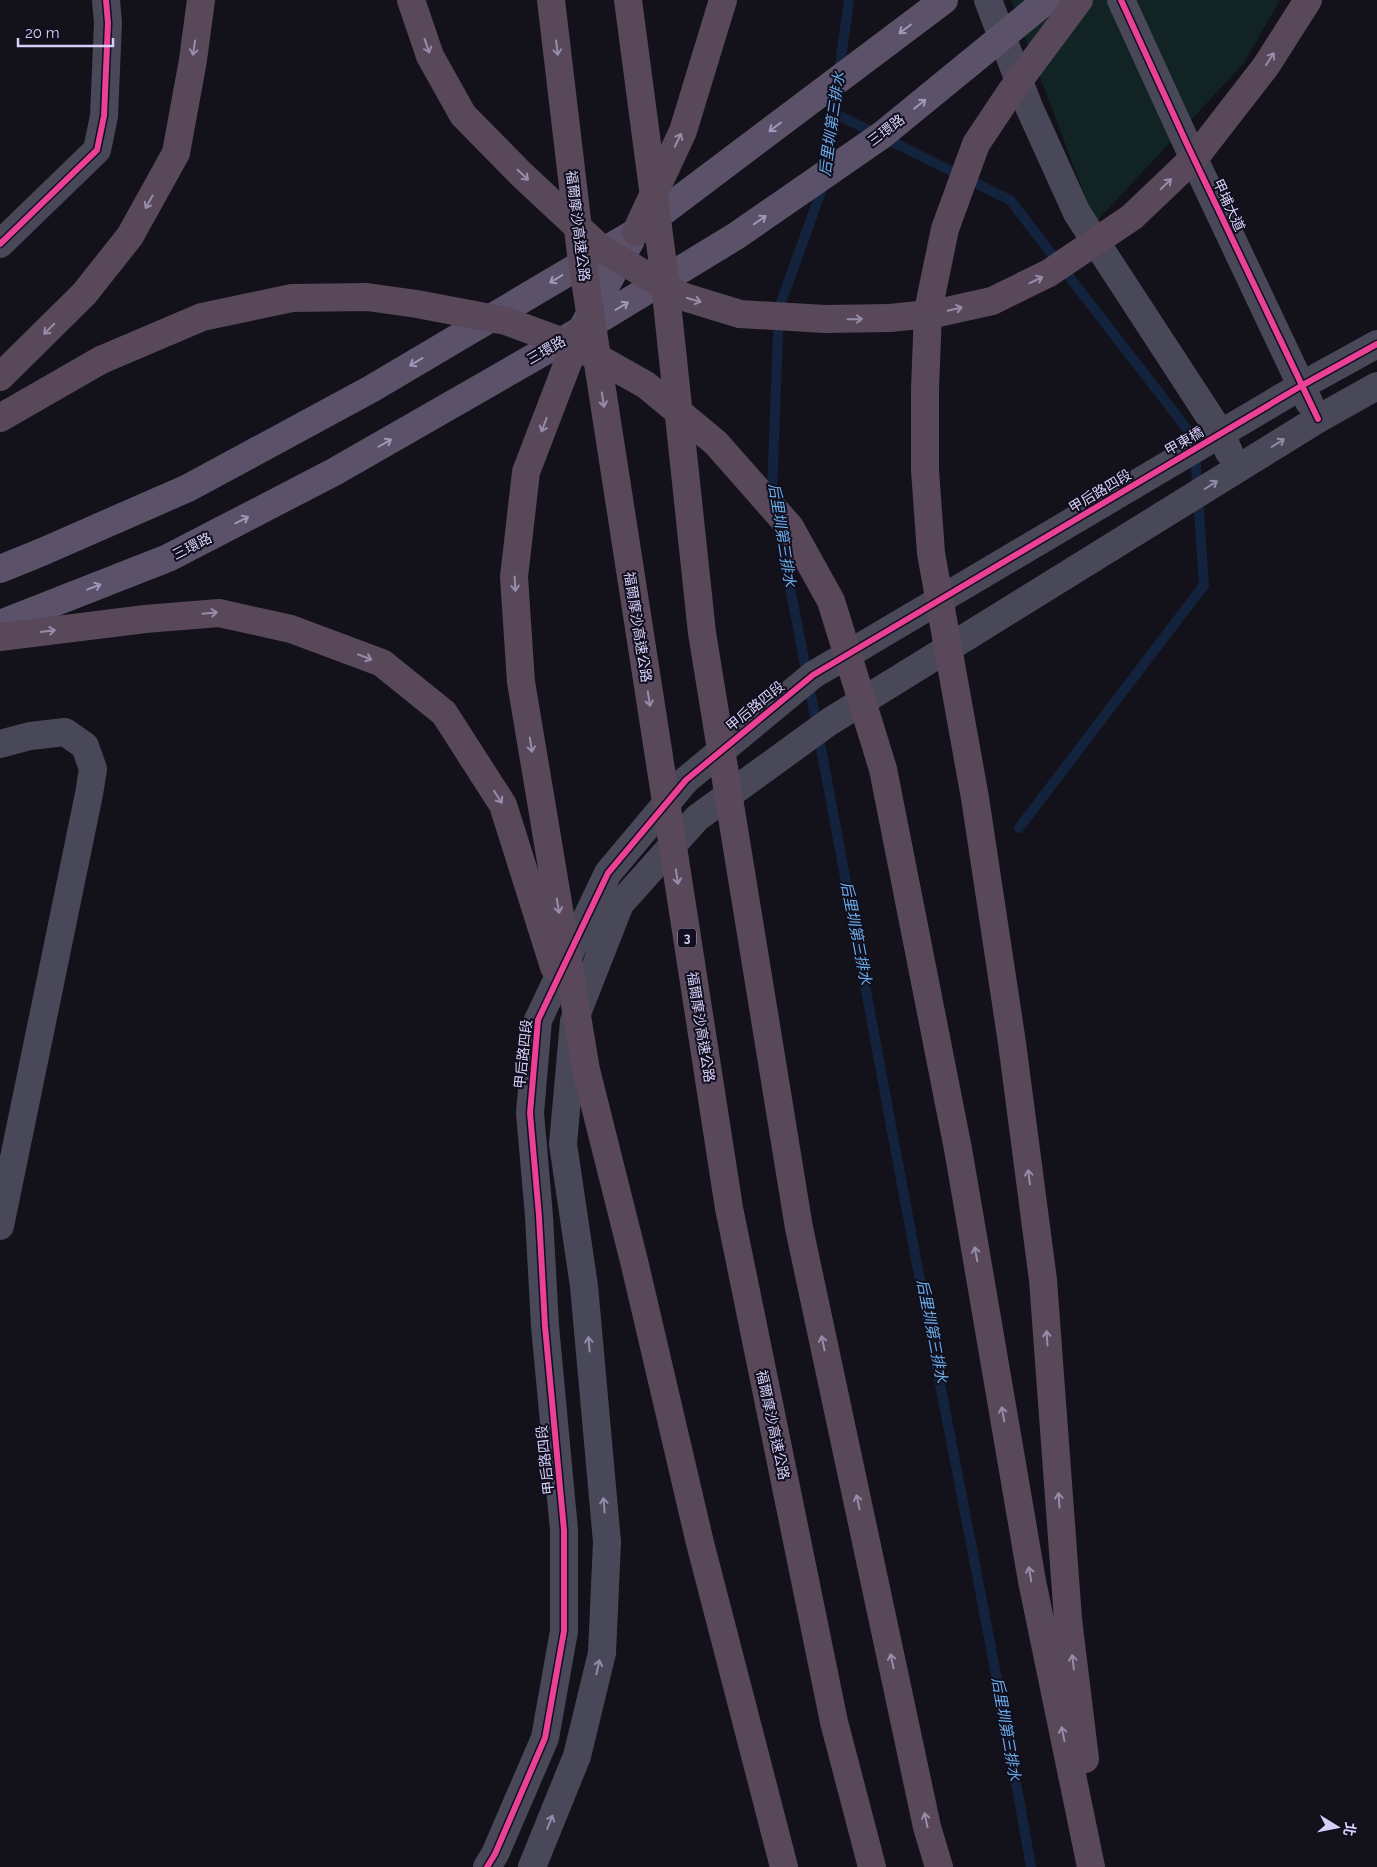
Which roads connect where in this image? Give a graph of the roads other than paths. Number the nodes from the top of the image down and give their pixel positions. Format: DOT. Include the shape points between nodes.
graph roads {
  1 [pos="106,0"];
  2 [pos="201,0"];
  3 [pos="410,0"];
  4 [pos="552,0"];
  5 [pos="628,0"];
  6 [pos="723,0"];
  7 [pos="944,0"];
  8 [pos="988,0"];
  9 [pos="1048,0"];
  10 [pos="1079,0"];
  11 [pos="1121,0"];
  12 [pos="1308,0"];
  13 [pos="636,232"];
  14 [pos="0,244"];
  15 [pos="580,331"];
  16 [pos="1377,344"];
  17 [pos="0,377"];
  18 [pos="1301,386"];
  19 [pos="1377,386"];
  20 [pos="0,418"];
  21 [pos="1318,419"];
  22 [pos="1221,434"];
  23 [pos="1237,469"];
  24 [pos="1160,470"];
  25 [pos="0,569"];
  26 [pos="0,624"];
  27 [pos="0,637"];
  28 [pos="0,744"];
  29 [pos="586,1070"];
  30 [pos="0,1226"];
  31 [pos="487,1867"];
  32 [pos="532,1867"];
  33 [pos="784,1867"];
  34 [pos="872,1867"];
  35 [pos="939,1867"];
  36 [pos="1091,1867"];
  37 [pos="1097,1867"];
  1 -- 14 [label="street" via="104,116 97,150"];
  2 -- 17 [label="highway, one-way" via="176,153 130,236 84,294"];
  3 -- 12 [label="highway, one-way, bridge" via="430,56 463,115 599,247 681,296 740,314 825,319 938,313 992,301 1048,273 1132,217 1197,155 1266,66"];
  4 -- 34 [label="highway, 福爾摩沙高速公路 / 3, one-way, bridge" via="582,263 729,1208 834,1722"];
  35 -- 5 [label="highway, one-way, bridge" via="927,1827 797,1219 702,633 664,275"];
  13 -- 6 [label="highway, one-way, bridge" via="683,131"];
  7 -- 13 [label="main road, one-way, bridge"];
  8 -- 22 [label="street" via="1029,108 1077,213"];
  15 -- 9 [label="main road, 三環路, one-way, bridge" via="736,236 874,140"];
  37 -- 10 [label="highway, one-way, bridge" via="1068,1619 1043,1280 984,857 931,553 925,470 928,311 945,229 976,144"];
  11 -- 18 [label="street, 甲埔大道"];
  13 -- 15 [label="main road, bridge"];
  13 -- 25 [label="main road, one-way, bridge" via="371,389 188,488"];
  26 -- 15 [label="main road, 三環路, one-way, bridge" via="168,558 334,472"];
  15 -- 29 [label="highway, one-way, bridge" via="526,472 514,577 521,682"];
  16 -- 18 [label="street"];
  18 -- 21 [label="street, 甲埔大道"];
  18 -- 22 [label="street"];
  19 -- 21 [label="street"];
  36 -- 20 [label="highway, one-way, bridge" via="1032,1581 958,1149 883,769 831,601 790,527 716,442 646,385 582,349 506,320 367,297 292,298 202,317 101,360"];
  23 -- 21 [label="street, one-way"];
  22 -- 23 [label="street"];
  22 -- 24 [label="street, 甲東橋"];
  32 -- 23 [label="street, one-way" via="577,1756 602,1653 607,1542 584,1286 563,1144 574,1021 620,904 697,818 829,722"];
  24 -- 31 [label="street, 甲后路四段" via="813,675 686,780 608,873 538,1020 530,1113 544,1326 564,1530 564,1631 545,1738"];
  27 -- 29 [label="highway, one-way, bridge" via="219,613 292,629 382,663 444,713 503,805"];
  28 -- 30 [label="street" via="65,732 86,746 93,769"];
  29 -- 33 [label="highway, bridge" via="700,1543"];
}
